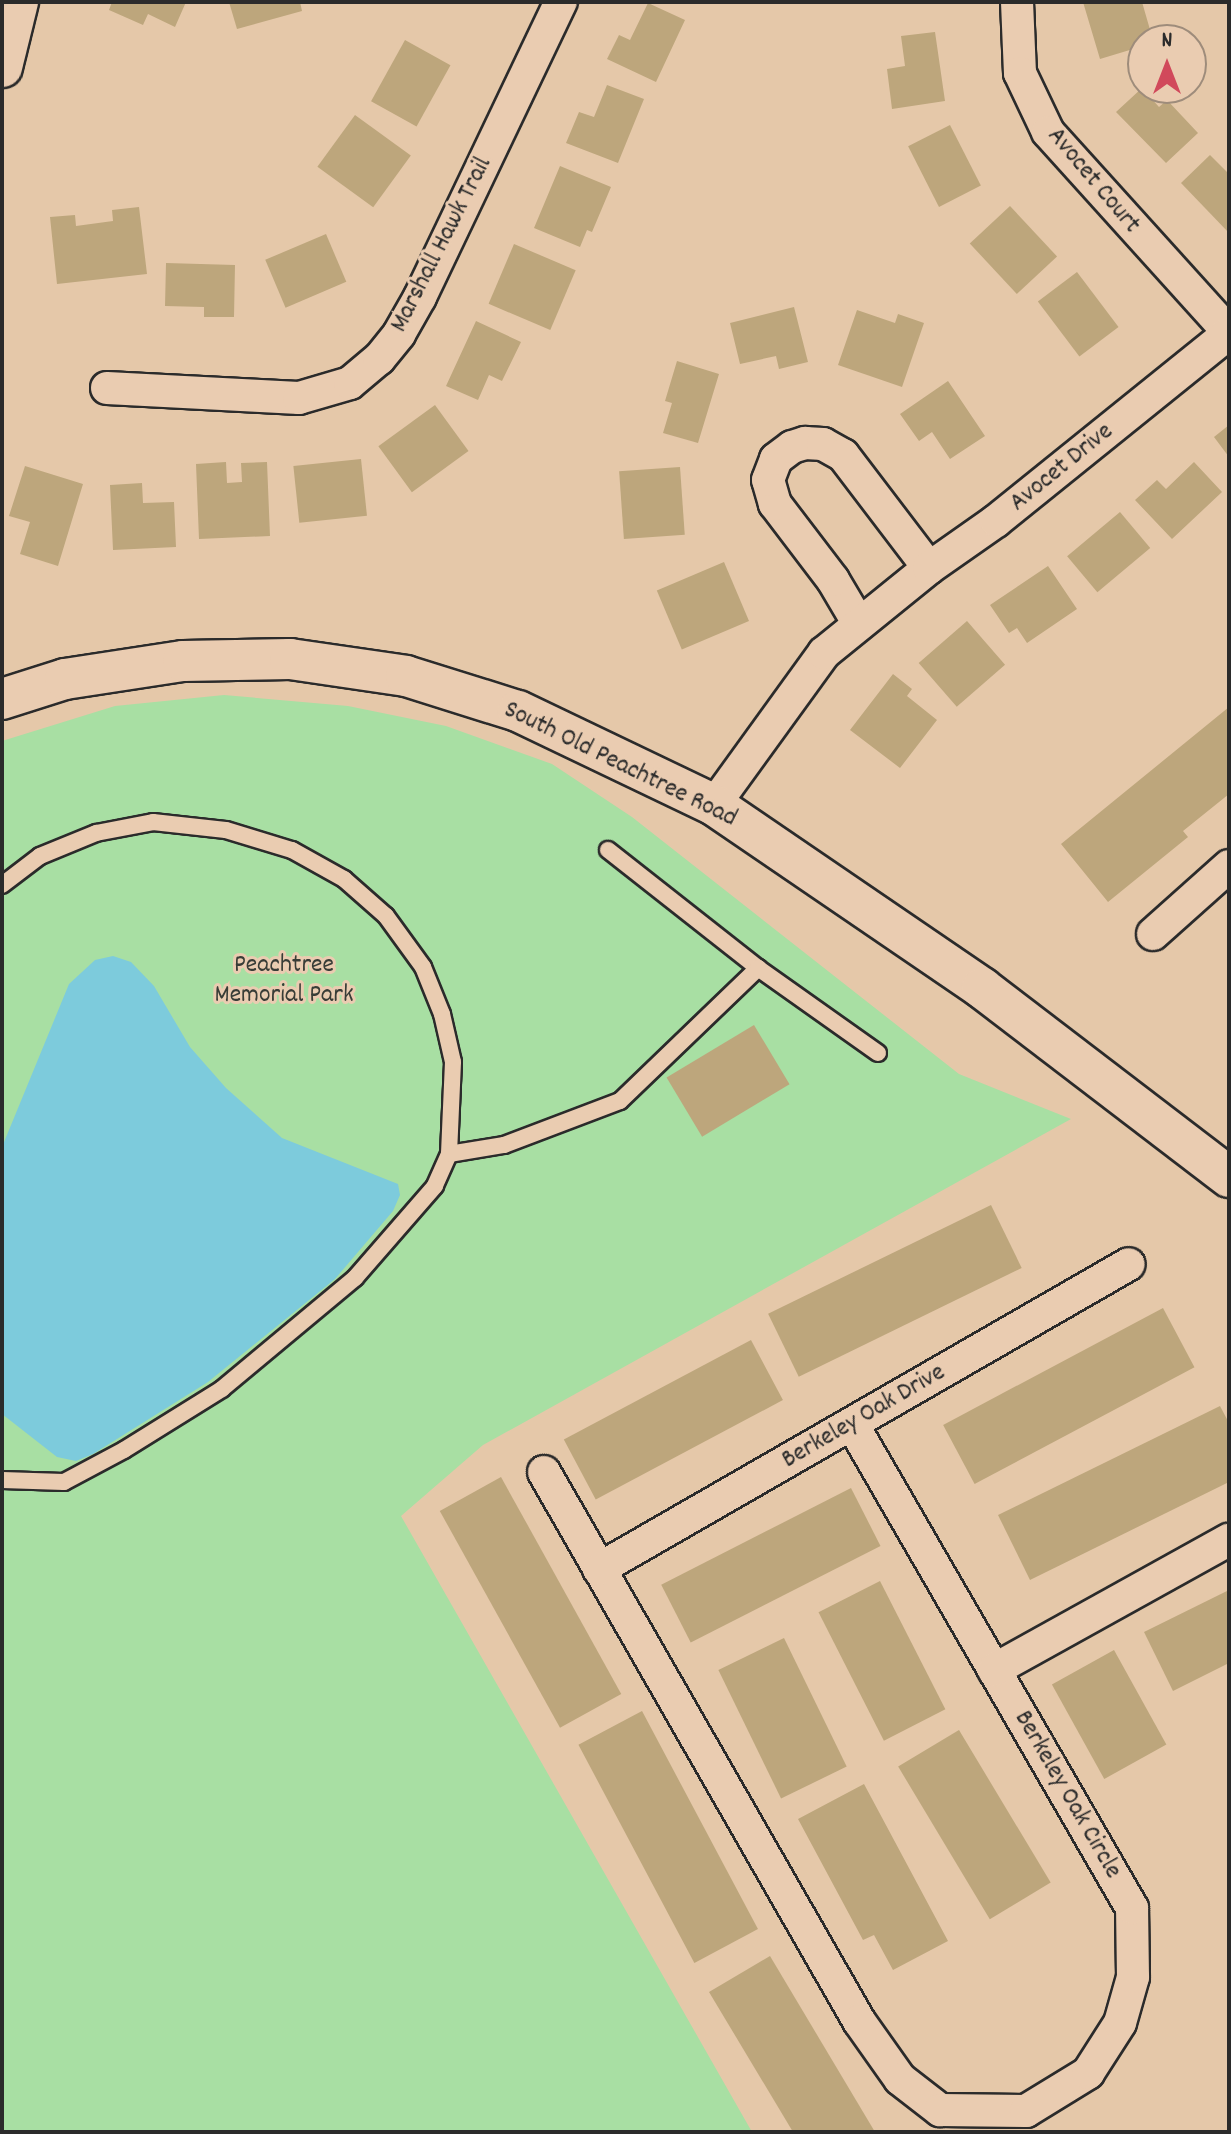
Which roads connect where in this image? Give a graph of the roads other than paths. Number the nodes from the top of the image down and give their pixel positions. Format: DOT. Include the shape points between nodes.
graph roads {
  1 [pos="18,2"];
  2 [pos="561,2"];
  3 [pos="1017,2"];
  4 [pos="2,67"];
  5 [pos="1229,333"];
  6 [pos="107,388"];
  7 [pos="929,568"];
  8 [pos="859,624"];
  9 [pos="2,699"];
  10 [pos="714,805"];
  11 [pos="608,850"];
  12 [pos="1229,866"];
  13 [pos="2,885"];
  14 [pos="1153,934"];
  15 [pos="758,968"];
  16 [pos="878,1053"];
  17 [pos="449,1154"];
  18 [pos="1229,1177"];
  19 [pos="1129,1264"];
  20 [pos="852,1424"];
  21 [pos="544,1472"];
  22 [pos="2,1480"];
  23 [pos="1229,1540"];
  24 [pos="599,1569"];
  25 [pos="994,1670"];
  26 [pos="962,2121"];
  1 -- 4 [label="street"];
  2 -- 6 [label="street, Marshall Hawk Trail" via="420,297 379,359 350,383 299,398"];
  3 -- 5 [label="street, Avocet Court" via="1020,73 1048,132"];
  5 -- 7 [label="street, Avocet Drive" via="996,521"];
  7 -- 8 [label="street, Avocet Drive"];
  7 -- 8 [label="street" via="843,455 823,444 805,443 776,459 768,480 775,504 831,577"];
  8 -- 10 [label="street, Avocet Drive" via="824,653"];
  9 -- 10 [label="street, South Old Peachtree Road" via="65,679 183,661 290,659 406,676 518,711"];
  10 -- 18 [label="street, South Old Peachtree Road" via="982,988"];
  11 -- 15 [label="lane"];
  12 -- 14 [label="street"];
  13 -- 17 [label="lane" via="40,856 96,833 153,822 226,830 292,850 344,879 386,916 423,967 442,1014 453,1062"];
  15 -- 16 [label="lane"];
  15 -- 17 [label="lane" via="620,1101 504,1145"];
  17 -- 22 [label="lane" via="435,1186 355,1278 222,1389 64,1482"];
  19 -- 20 [label="street, Berkeley Oak Drive"];
  20 -- 24 [label="street, Berkeley Oak Drive"];
  20 -- 25 [label="street, Berkeley Oak Circle"];
  21 -- 24 [label="street, Berkeley Oak Circle"];
  23 -- 25 [label="street"];
  24 -- 26 [label="street, Berkeley Oak Circle" via="859,2021 900,2079"];
  25 -- 26 [label="street, Berkeley Oak Circle" via="1132,1908 1133,1977 1120,2023 1088,2073 1026,2111"];
}
